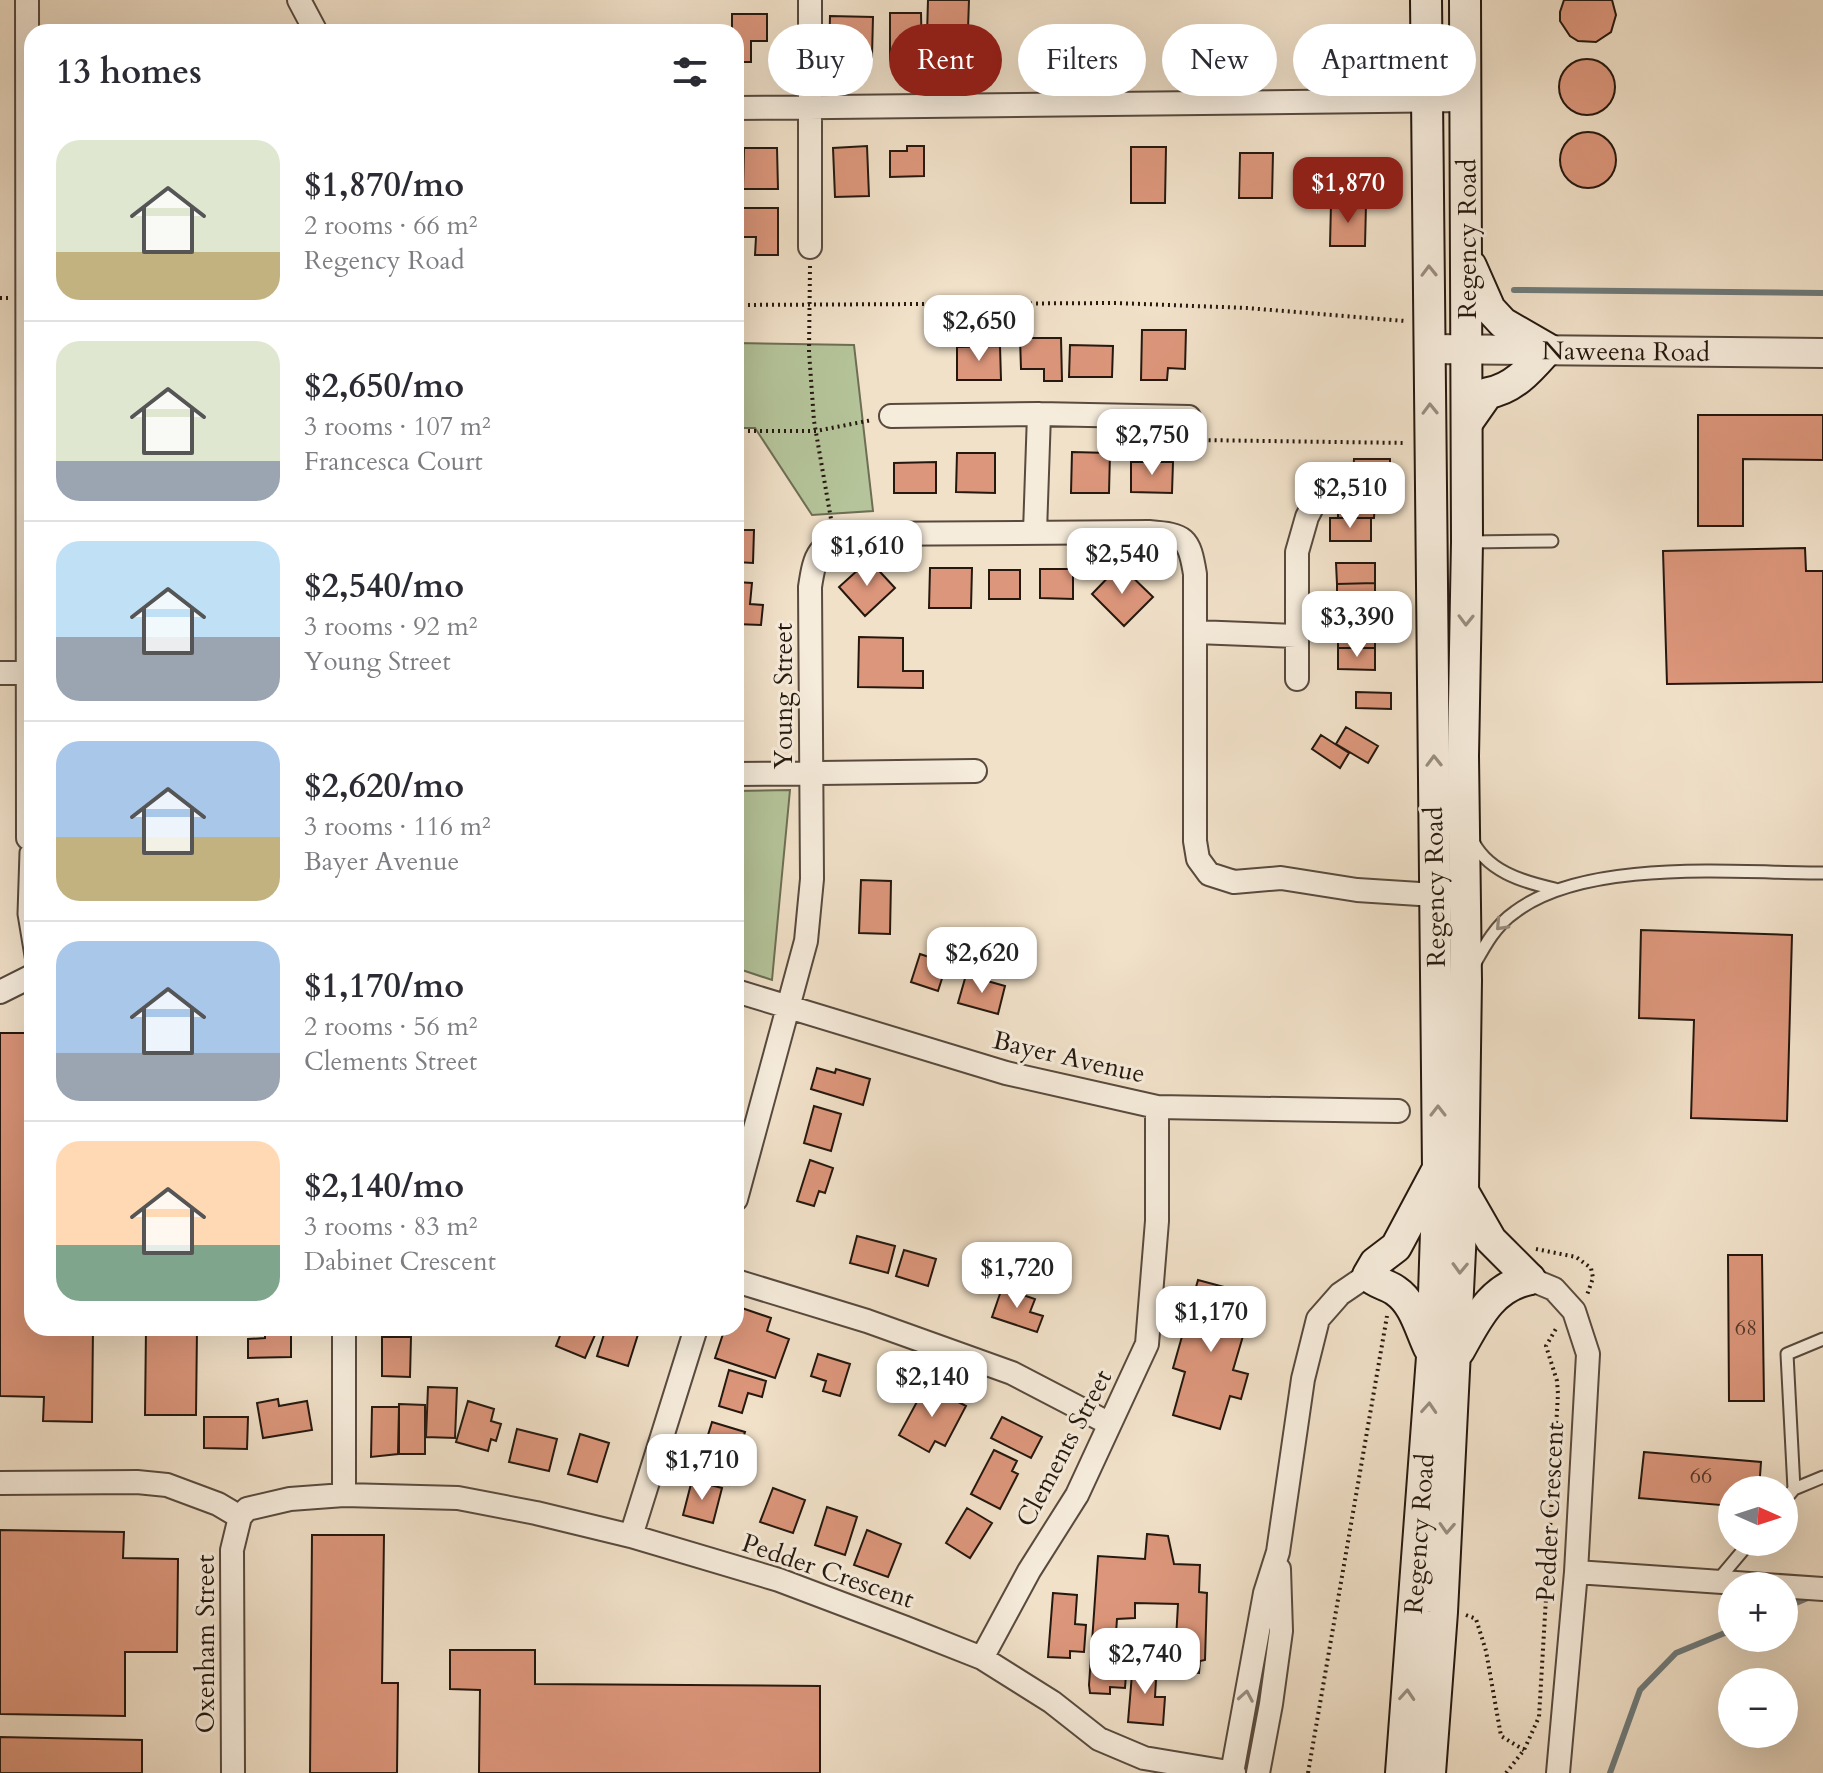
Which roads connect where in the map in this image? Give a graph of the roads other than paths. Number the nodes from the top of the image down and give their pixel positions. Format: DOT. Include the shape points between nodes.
graph roads {
  1 [pos="27,0"];
  2 [pos="299,0"];
  3 [pos="810,0"];
  4 [pos="1426,0"];
  5 [pos="1465,0"];
  6 [pos="27,24"];
  7 [pos="312,24"];
  8 [pos="1466,100"];
  9 [pos="1427,102"];
  10 [pos="810,107"];
  11 [pos="744,108"];
  12 [pos="810,247"];
  13 [pos="1467,257"];
  14 [pos="1467,348"];
  15 [pos="1430,349"];
  16 [pos="1548,349"];
  17 [pos="1823,353"];
  18 [pos="1039,414"];
  19 [pos="891,416"];
  20 [pos="1184,417"];
  21 [pos="1467,423"];
  22 [pos="1326,480"];
  23 [pos="1035,532"];
  24 [pos="1552,541"];
  25 [pos="1467,542"];
  26 [pos="1431,543"];
  27 [pos="1196,632"];
  28 [pos="1296,636"];
  29 [pos="0,673"];
  30 [pos="24,673"];
  31 [pos="1297,679"];
  32 [pos="975,771"];
  33 [pos="811,773"];
  34 [pos="744,774"];
  35 [pos="1463,818"];
  36 [pos="1823,873"];
  37 [pos="1555,889"];
  38 [pos="1450,894"];
  39 [pos="24,980"];
  40 [pos="1466,980"];
  41 [pos="0,992"];
  42 [pos="744,994"];
  43 [pos="790,1008"];
  44 [pos="1157,1107"];
  45 [pos="1398,1111"];
  46 [pos="1438,1169"];
  47 [pos="744,1171"];
  48 [pos="1463,1190"];
  49 [pos="1368,1275"];
  50 [pos="1530,1279"];
  51 [pos="744,1283"];
  52 [pos="344,1336"];
  53 [pos="694,1336"];
  54 [pos="1823,1339"];
  55 [pos="1444,1356"];
  56 [pos="1108,1423"];
  57 [pos="1793,1476"];
  58 [pos="1823,1477"];
  59 [pos="0,1483"];
  60 [pos="1798,1487"];
  61 [pos="344,1495"];
  62 [pos="240,1517"];
  63 [pos="631,1536"];
  64 [pos="1278,1552"];
  65 [pos="1738,1556"];
  66 [pos="1576,1572"];
  67 [pos="1725,1572"];
  68 [pos="1718,1580"];
  69 [pos="1798,1587"];
  70 [pos="1823,1589"];
  71 [pos="982,1658"];
  72 [pos="233,1773"];
  73 [pos="1233,1773"];
  74 [pos="1258,1773"];
  75 [pos="1401,1773"];
  76 [pos="1430,1773"];
  77 [pos="1558,1773"];
  1 -- 6 [label="street"];
  2 -- 7 [label="street"];
  3 -- 10 [label="street"];
  4 -- 9 [label="main road, Regency Road"];
  5 -- 8 [label="main road, Regency Road"];
  8 -- 9 [label="street"];
  8 -- 13 [label="main road, Regency Road"];
  9 -- 10 [label="street"];
  15 -- 9 [label="main road, Regency Road, one-way"];
  10 -- 11 [label="street"];
  10 -- 12 [label="street"];
  13 -- 14 [label="main road, Regency Road"];
  13 -- 16 [label="main road" via="1490,309 1503,323"];
  14 -- 15 [label="street, Naweena Road"];
  14 -- 16 [label="street, Naweena Road"];
  14 -- 21 [label="main road, Regency Road"];
  26 -- 15 [label="main road, Regency Road, one-way"];
  16 -- 17 [label="street, Naweena Road"];
  16 -- 21 [label="main road" via="1524,376 1488,393"];
  18 -- 19 [label="street"];
  18 -- 20 [label="street"];
  18 -- 23 [label="street"];
  21 -- 25 [label="main road, Regency Road"];
  22 -- 28 [label="street" via="1300,536"];
  23 -- 27 [label="street" via="1176,535 1191,548"];
  23 -- 33 [label="street, Young Street" via="851,534 830,542 815,556 810,587"];
  24 -- 25 [label="lane"];
  25 -- 26 [label="main road"];
  25 -- 35 [label="main road, Regency Road, one-way"];
  38 -- 26 [label="main road, Regency Road, one-way"];
  27 -- 28 [label="street"];
  27 -- 38 [label="street" via="1195,841 1198,859 1209,874 1234,882 1281,878 1357,890"];
  28 -- 31 [label="street"];
  29 -- 30 [label="street"];
  32 -- 33 [label="street"];
  33 -- 34 [label="street"];
  33 -- 43 [label="street, Young Street" via="812,879 806,941"];
  35 -- 37 [label="lane" via="1475,846 1499,869 1522,882"];
  35 -- 38 [label="main road, Regency Road"];
  36 -- 37 [label="lane" via="1642,872"];
  37 -- 40 [label="lane, one-way" via="1499,925"];
  38 -- 40 [label="main road, Regency Road"];
  46 -- 38 [label="main road, Regency Road, one-way"];
  39 -- 41 [label="street"];
  40 -- 48 [label="main road, Regency Road"];
  42 -- 43 [label="street, Bayer Avenue"];
  43 -- 44 [label="street, Bayer Avenue" via="1006,1073"];
  43 -- 47 [label="street, Young Street"];
  44 -- 45 [label="street, Bayer Avenue"];
  44 -- 56 [label="street, Clements Street" via="1157,1221 1147,1344"];
  46 -- 49 [label="main road" via="1396,1247"];
  46 -- 55 [label="main road, Regency Road"];
  48 -- 50 [label="main road" via="1491,1240"];
  48 -- 55 [label="main road, Regency Road, one-way"];
  49 -- 55 [label="main road" via="1405,1298"];
  49 -- 64 [label="street, Pedder Crescent" via="1340,1294 1318,1319 1303,1379"];
  50 -- 55 [label="main road" via="1496,1295"];
  50 -- 66 [label="street, Pedder Crescent" via="1554,1289 1574,1311 1588,1354"];
  51 -- 56 [label="street" via="1012,1373"];
  52 -- 61 [label="street"];
  53 -- 63 [label="street"];
  54 -- 57 [label="lane" via="1787,1354"];
  75 -- 55 [label="main road, Regency Road, one-way"];
  55 -- 76 [label="main road, Regency Road, one-way" via="1442,1612"];
  56 -- 71 [label="street, Clements Street" via="1077,1495"];
  58 -- 60 [label="lane"];
  59 -- 62 [label="street" via="167,1485"];
  61 -- 62 [label="street, Pedder Crescent" via="260,1505"];
  61 -- 63 [label="street, Pedder Crescent" via="458,1498"];
  62 -- 72 [label="street, Oxenham Street" via="232,1550"];
  63 -- 71 [label="street, Pedder Crescent" via="779,1580"];
  73 -- 64 [label="street, Pedder Crescent, one-way" via="1265,1593"];
  64 -- 74 [label="street, Pedder Crescent" via="1281,1631"];
  65 -- 67 [label="lane"];
  66 -- 68 [label="street"];
  66 -- 77 [label="street, Pedder Crescent"];
  69 -- 70 [label="street"];
  71 -- 73 [label="street, Pedder Crescent" via="1099,1739 1144,1758"];
}
